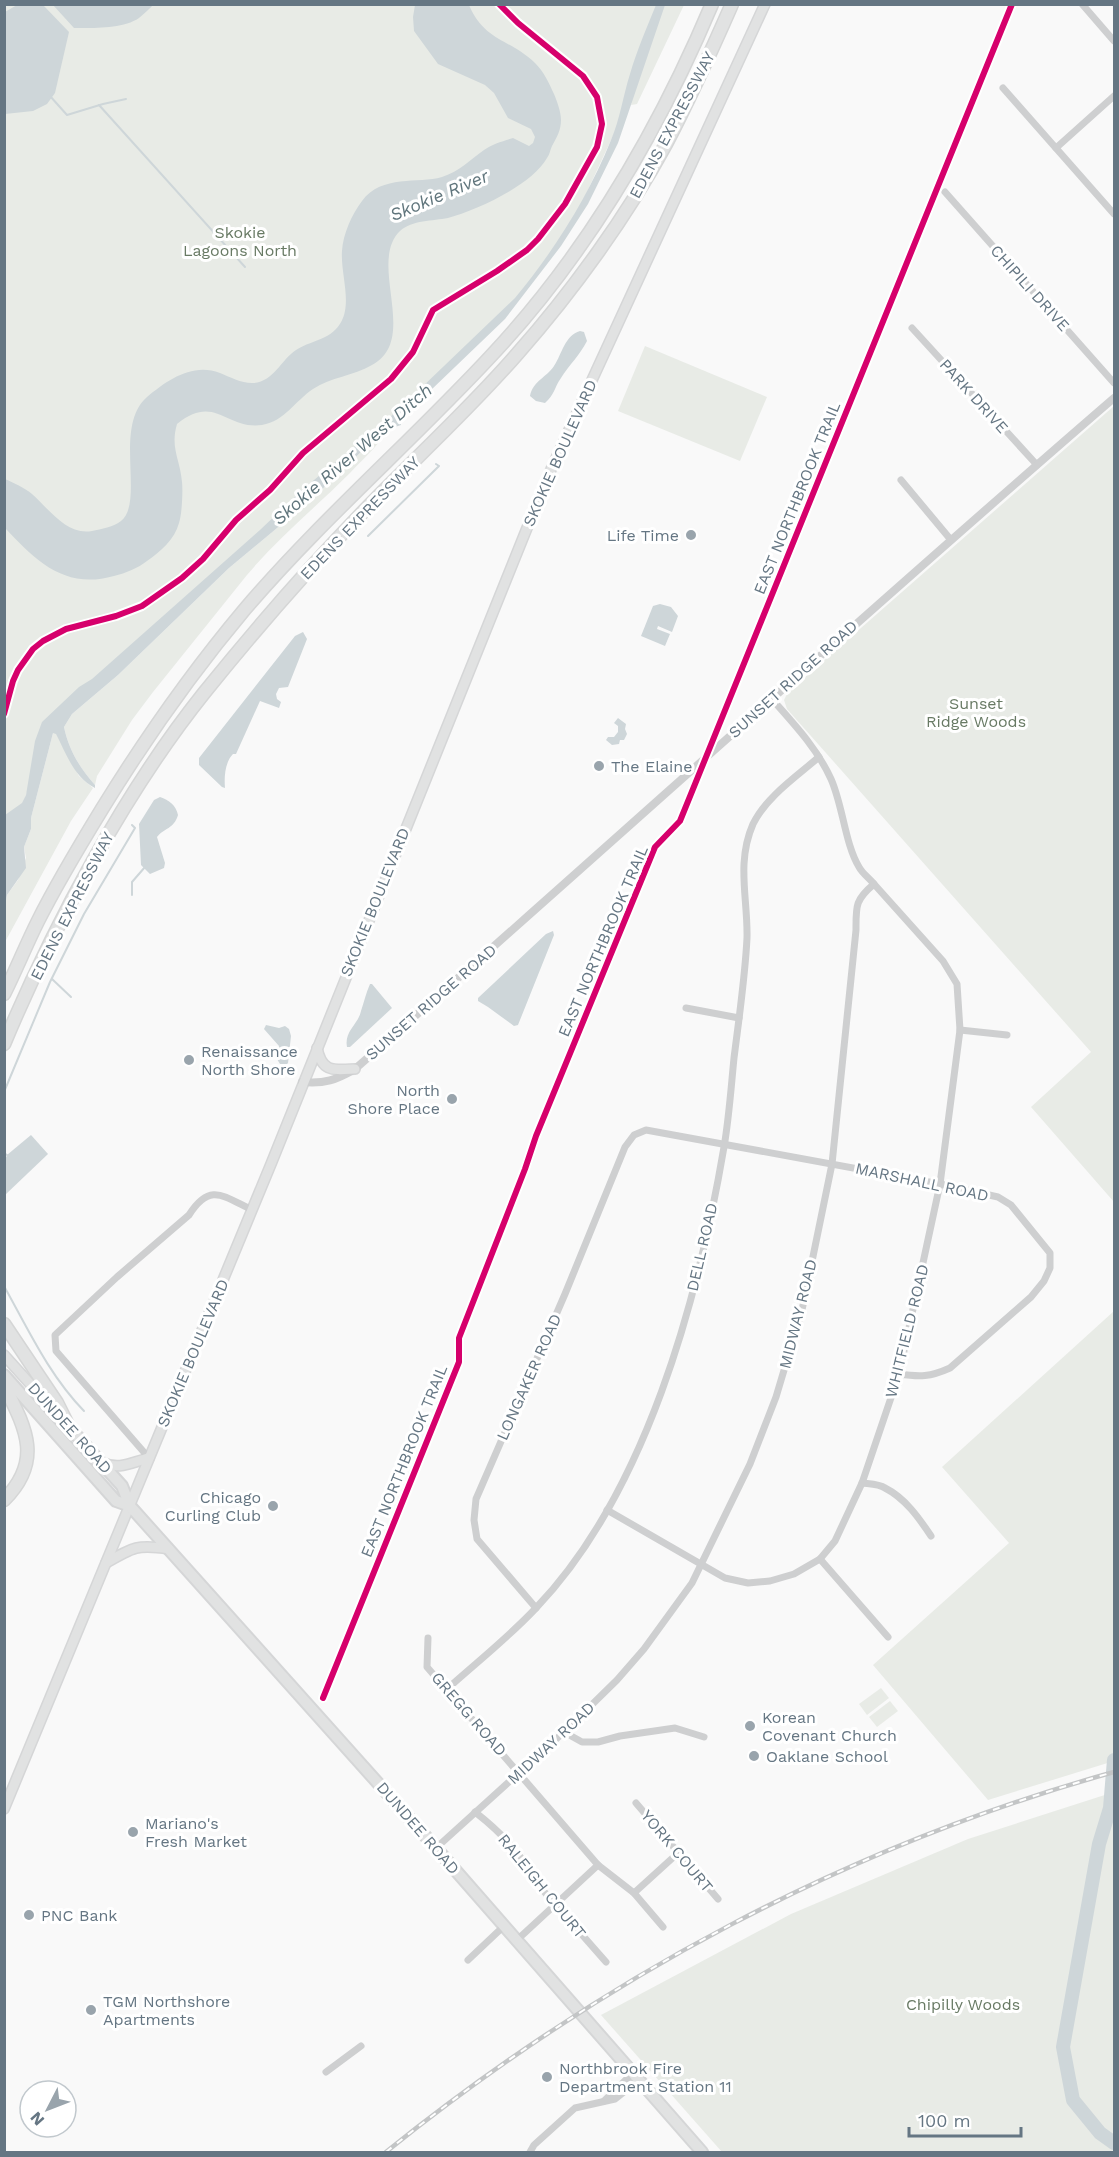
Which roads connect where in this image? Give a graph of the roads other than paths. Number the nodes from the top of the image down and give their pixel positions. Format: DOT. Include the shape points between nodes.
graph roads {
  1 [pos="712,4"];
  2 [pos="732,4"];
  3 [pos="765,4"];
  4 [pos="1082,4"];
  5 [pos="1114,41"];
  6 [pos="1003,88"];
  7 [pos="1114,96"];
  8 [pos="1056,148"];
  9 [pos="945,192"];
  10 [pos="1114,214"];
  11 [pos="912,328"];
  12 [pos="1114,384"];
  13 [pos="1114,398"];
  14 [pos="1037,465"];
  15 [pos="901,480"];
  16 [pos="951,540"];
  17 [pos="771,698"];
  18 [pos="819,757"];
  19 [pos="874,884"];
  20 [pos="4,994"];
  21 [pos="686,1008"];
  22 [pos="739,1018"];
  23 [pos="960,1030"];
  24 [pos="1007,1035"];
  25 [pos="4,1044"];
  26 [pos="317,1046"];
  27 [pos="355,1069"];
  28 [pos="302,1082"];
  29 [pos="634,1135"];
  30 [pos="724,1145"];
  31 [pos="832,1164"];
  32 [pos="940,1184"];
  33 [pos="252,1210"];
  34 [pos="4,1324"];
  35 [pos="4,1355"];
  36 [pos="899,1374"];
  37 [pos="4,1375"];
  38 [pos="4,1384"];
  39 [pos="69,1427"];
  40 [pos="148,1458"];
  41 [pos="98,1460"];
  42 [pos="862,1484"];
  43 [pos="4,1500"];
  44 [pos="130,1506"];
  45 [pos="608,1510"];
  46 [pos="931,1536"];
  47 [pos="169,1549"];
  48 [pos="820,1559"];
  49 [pos="106,1563"];
  50 [pos="701,1565"];
  51 [pos="536,1608"];
  52 [pos="888,1637"];
  53 [pos="428,1638"];
  54 [pos="447,1689"];
  55 [pos="564,1732"];
  56 [pos="704,1737"];
  57 [pos="520,1772"];
  58 [pos="636,1803"];
  59 [pos="4,1809"];
  60 [pos="475,1812"];
  61 [pos="436,1848"];
  62 [pos="678,1853"];
  63 [pos="598,1865"];
  64 [pos="634,1893"];
  65 [pos="718,1899"];
  66 [pos="555,1905"];
  67 [pos="504,1926"];
  68 [pos="663,1928"];
  69 [pos="517,1940"];
  70 [pos="468,1960"];
  71 [pos="606,1962"];
  72 [pos="361,2046"];
  73 [pos="326,2072"];
  74 [pos="636,2077"];
  75 [pos="530,2152"];
  76 [pos="702,2152"];
  1 -- 20 [label="highway, EDENS EXPRESSWAY" via="664,108 630,167 544,294 491,356 262,591 182,688 81,843"];
  2 -- 25 [label="highway, EDENS EXPRESSWAY" via="664,147 628,207 563,299 467,409 298,582 202,695 160,755 113,826"];
  3 -- 26 [label="main road, SKOKIE BOULEVARD" via="550,473"];
  4 -- 5 [label="street"];
  6 -- 8 [label="street"];
  7 -- 8 [label="street"];
  8 -- 10 [label="street"];
  9 -- 12 [label="street, CHIPILI DRIVE"];
  11 -- 14 [label="street, PARK DRIVE"];
  13 -- 14 [label="street, SUNSET RIDGE ROAD"];
  14 -- 16 [label="street, SUNSET RIDGE ROAD"];
  15 -- 16 [label="street"];
  16 -- 17 [label="street, SUNSET RIDGE ROAD"];
  17 -- 18 [label="street"];
  17 -- 27 [label="street, SUNSET RIDGE ROAD"];
  18 -- 19 [label="street" via="840,804 851,850 859,868"];
  18 -- 22 [label="street, DELL ROAD" via="783,788 754,823 742,868 747,936"];
  19 -- 23 [label="street, WHITFIELD ROAD" via="943,961 957,984"];
  19 -- 31 [label="street, MIDWAY ROAD" via="861,895 856,906"];
  21 -- 22 [label="street"];
  22 -- 30 [label="street, DELL ROAD"];
  23 -- 24 [label="street"];
  23 -- 32 [label="street, WHITFIELD ROAD"];
  26 -- 27 [label="main road" via="321,1062 328,1068"];
  26 -- 28 [label="main road, SKOKIE BOULEVARD"];
  27 -- 28 [label="street, SUNSET RIDGE ROAD" via="322,1083"];
  28 -- 33 [label="main road, SKOKIE BOULEVARD"];
  29 -- 30 [label="street, MARSHALL ROAD" via="646,1130"];
  29 -- 51 [label="street, LONGAKER ROAD" via="625,1147 476,1499 477,1539"];
  30 -- 31 [label="street, MARSHALL ROAD"];
  30 -- 45 [label="street, DELL ROAD" via="686,1317 658,1400"];
  31 -- 32 [label="street, MARSHALL ROAD"];
  31 -- 50 [label="street, MIDWAY ROAD" via="802,1310 776,1397 750,1464"];
  32 -- 36 [label="street, WHITFIELD ROAD"];
  32 -- 36 [label="street, MARSHALL ROAD" via="998,1197 1011,1204 1050,1253 1050,1268 1031,1297 950,1368 921,1377"];
  33 -- 40 [label="main road, SKOKIE BOULEVARD"];
  33 -- 40 [label="street" via="219,1194 204,1196 189,1215 55,1335 56,1351"];
  34 -- 39 [label="highway"];
  35 -- 39 [label="main road, DUNDEE ROAD"];
  36 -- 42 [label="street, WHITFIELD ROAD"];
  37 -- 44 [label="main road, DUNDEE ROAD" via="116,1501"];
  38 -- 43 [label="highway" via="27,1434 26,1463 16,1488"];
  39 -- 41 [label="main road, DUNDEE ROAD"];
  40 -- 41 [label="main road" via="121,1467"];
  40 -- 44 [label="main road, SKOKIE BOULEVARD"];
  41 -- 44 [label="main road, DUNDEE ROAD" via="122,1486"];
  42 -- 46 [label="street" via="884,1486 917,1515"];
  42 -- 48 [label="street, WHITFIELD ROAD" via="835,1541"];
  44 -- 47 [label="main road, DUNDEE ROAD"];
  44 -- 49 [label="main road, SKOKIE BOULEVARD"];
  45 -- 50 [label="street, WHITFIELD ROAD"];
  45 -- 51 [label="street, DELL ROAD"];
  47 -- 49 [label="main road" via="135,1547"];
  47 -- 61 [label="main road, DUNDEE ROAD"];
  48 -- 50 [label="street, WHITFIELD ROAD" via="794,1574 748,1583 725,1578"];
  48 -- 52 [label="street"];
  49 -- 59 [label="main road, SKOKIE BOULEVARD"];
  50 -- 55 [label="street, MIDWAY ROAD" via="644,1649"];
  51 -- 54 [label="street, DELL ROAD"];
  53 -- 54 [label="street, GREGG ROAD" via="427,1667"];
  54 -- 57 [label="street, GREGG ROAD"];
  55 -- 56 [label="street" via="582,1742 675,1728"];
  55 -- 57 [label="street, MIDWAY ROAD"];
  57 -- 60 [label="street, MIDWAY ROAD"];
  57 -- 63 [label="street, GREGG ROAD"];
  58 -- 62 [label="street, YORK COURT"];
  60 -- 61 [label="street, MIDWAY ROAD"];
  60 -- 66 [label="street, RALEIGH COURT" via="527,1865 533,1879"];
  61 -- 67 [label="main road, DUNDEE ROAD"];
  62 -- 64 [label="street"];
  62 -- 65 [label="street, YORK COURT"];
  63 -- 64 [label="street, GREGG ROAD"];
  63 -- 66 [label="street"];
  64 -- 68 [label="street, GREGG ROAD"];
  66 -- 69 [label="street"];
  66 -- 71 [label="street, RALEIGH COURT"];
  67 -- 69 [label="main road, DUNDEE ROAD"];
  67 -- 70 [label="street"];
  69 -- 74 [label="main road, DUNDEE ROAD"];
  72 -- 73 [label="street"];
  74 -- 75 [label="street" via="615,2099 581,2106 569,2113"];
  74 -- 76 [label="main road, DUNDEE ROAD"];
}
